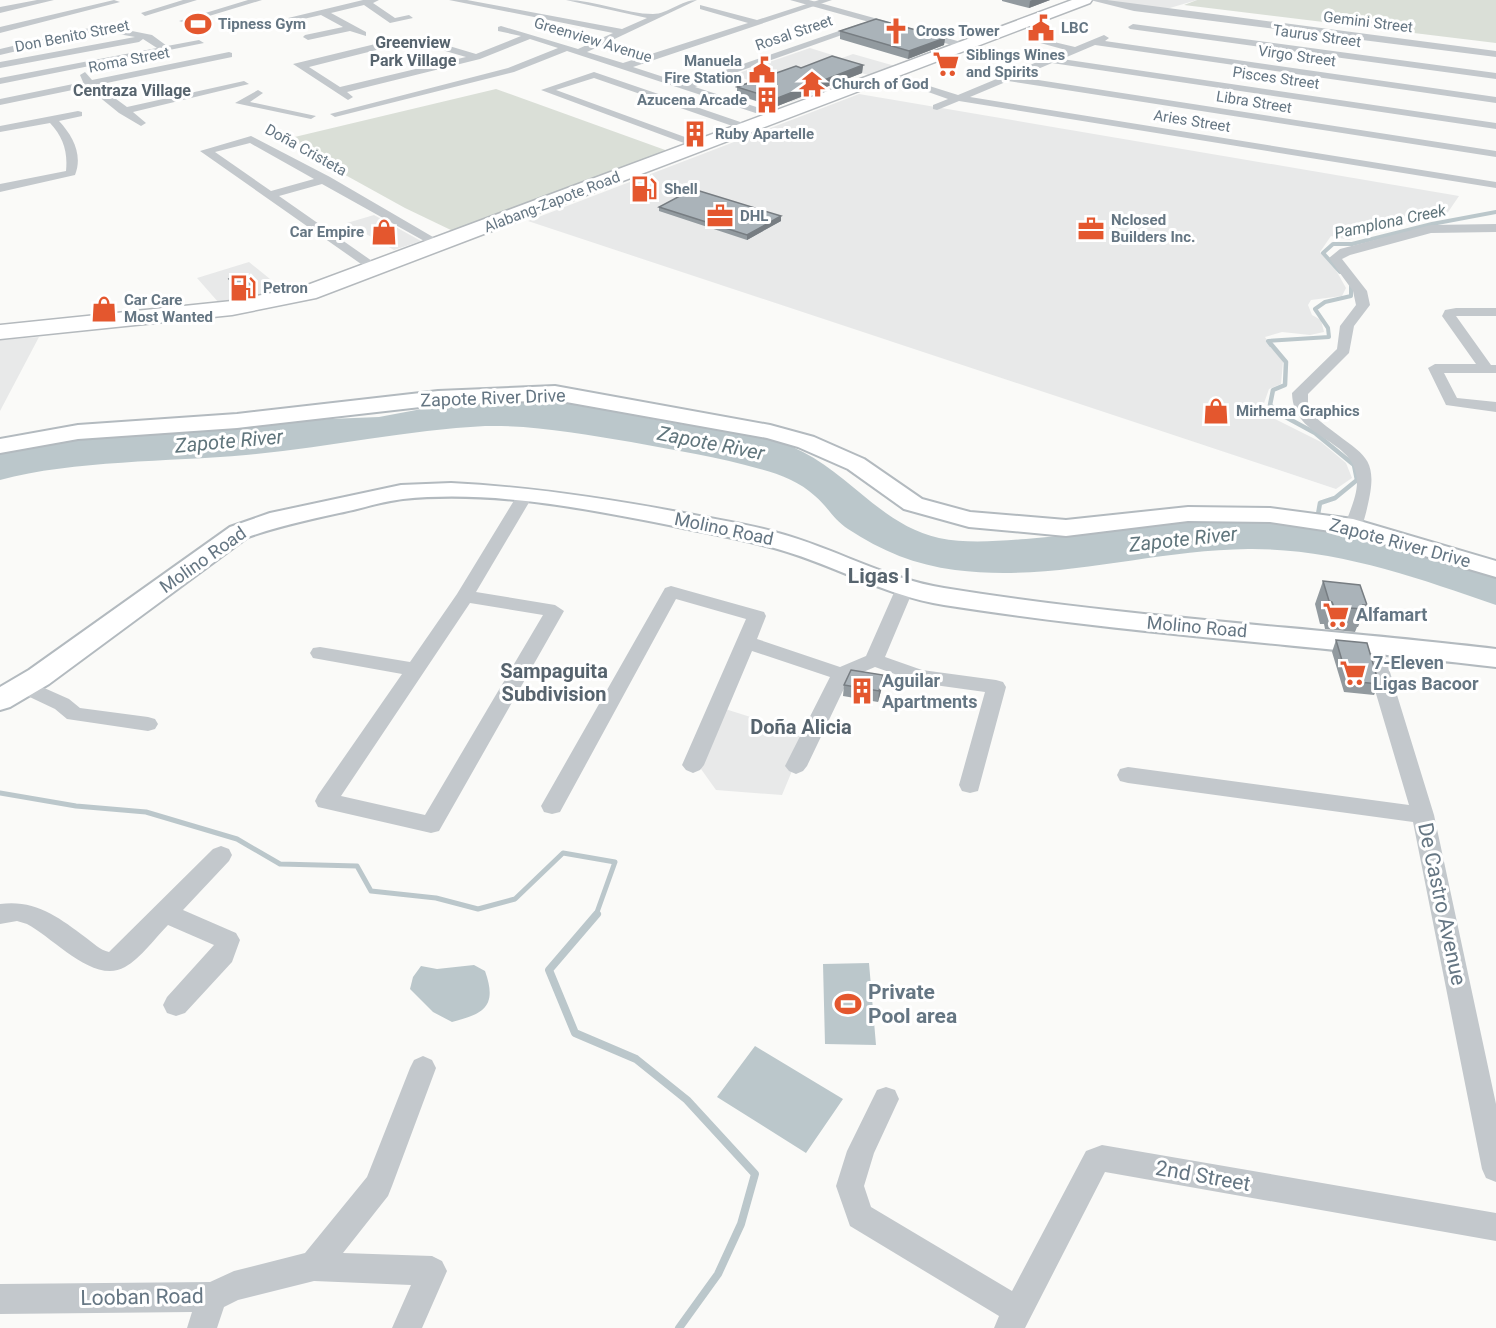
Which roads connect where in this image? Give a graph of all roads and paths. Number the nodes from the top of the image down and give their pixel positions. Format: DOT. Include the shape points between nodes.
graph roads {
  1 [pos="50,0"];
  2 [pos="161,0"];
  3 [pos="193,0"];
  4 [pos="258,0"];
  5 [pos="453,0"];
  6 [pos="570,0"];
  7 [pos="796,0"];
  8 [pos="828,0"];
  9 [pos="1085,0"];
  10 [pos="1094,0"];
  11 [pos="687,1"];
  12 [pos="116,2"];
  13 [pos="371,2"];
  14 [pos="174,5"];
  15 [pos="813,5"];
  16 [pos="702,8"];
  17 [pos="0,10"];
  18 [pos="321,11"];
  19 [pos="1164,12"];
  20 [pos="271,14"];
  21 [pos="657,17"];
  22 [pos="410,18"];
  23 [pos="284,19"];
  24 [pos="876,21"];
  25 [pos="758,24"];
  26 [pos="264,25"];
  27 [pos="350,27"];
  28 [pos="501,29"];
  29 [pos="0,30"];
  30 [pos="1123,30"];
  31 [pos="623,32"];
  32 [pos="363,34"];
  33 [pos="530,36"];
  34 [pos="148,37"];
  35 [pos="1036,39"];
  36 [pos="0,42"];
  37 [pos="1094,42"];
  38 [pos="199,43"];
  39 [pos="326,45"];
  40 [pos="966,45"];
  41 [pos="567,48"];
  42 [pos="14,49"];
  43 [pos="164,49"];
  44 [pos="1076,50"];
  45 [pos="0,52"];
  46 [pos="579,52"];
  47 [pos="1496,54"];
  48 [pos="229,55"];
  49 [pos="477,57"];
  50 [pos="204,60"];
  51 [pos="1052,60"];
  52 [pos="395,64"];
  53 [pos="0,65"];
  54 [pos="81,66"];
  55 [pos="214,66"];
  56 [pos="625,66"];
  57 [pos="149,72"];
  58 [pos="411,73"];
  59 [pos="885,75"];
  60 [pos="1496,76"];
  61 [pos="158,78"];
  62 [pos="234,78"];
  63 [pos="1007,78"];
  64 [pos="2,79"];
  65 [pos="88,83"];
  66 [pos="244,84"];
  67 [pos="688,86"];
  68 [pos="338,91"];
  69 [pos="957,98"];
  70 [pos="1496,100"];
  71 [pos="0,102"];
  72 [pos="363,107"];
  73 [pos="937,107"];
  74 [pos="123,111"];
  75 [pos="78,114"];
  76 [pos="335,114"];
  77 [pos="310,116"];
  78 [pos="777,117"];
  79 [pos="52,119"];
  80 [pos="141,123"];
  81 [pos="1496,126"];
  82 [pos="748,128"];
  83 [pos="0,129"];
  84 [pos="700,146"];
  85 [pos="1496,154"];
  86 [pos="326,179"];
  87 [pos="1496,185"];
  88 [pos="0,188"];
  89 [pos="269,195"];
  90 [pos="1496,228"];
  91 [pos="439,244"];
  92 [pos="376,268"];
  93 [pos="1496,312"];
  94 [pos="0,332"];
  95 [pos="1491,369"];
  96 [pos="1496,407"];
  97 [pos="0,446"];
  98 [pos="526,494"];
  99 [pos="1348,526"];
  100 [pos="1496,569"];
  101 [pos="905,588"];
  102 [pos="465,596"];
  103 [pos="747,642"];
  104 [pos="1371,643"];
  105 [pos="320,653"];
  106 [pos="1496,658"];
  107 [pos="874,660"];
  108 [pos="415,670"];
  109 [pos="841,674"];
  110 [pos="24,686"];
  111 [pos="0,700"];
  112 [pos="148,724"];
  113 [pos="693,765"];
  114 [pos="796,766"];
  115 [pos="1128,775"];
  116 [pos="970,785"];
  117 [pos="552,806"];
  118 [pos="1423,815"];
  119 [pos="220,855"];
  120 [pos="166,913"];
  121 [pos="0,914"];
  122 [pos="176,1005"];
  123 [pos="423,1068"];
  124 [pos="886,1099"];
  125 [pos="1496,1169"];
  126 [pos="1496,1227"];
  127 [pos="314,1266"];
  128 [pos="212,1297"];
  129 [pos="0,1299"];
  130 [pos="1014,1320"];
  131 [pos="202,1328"];
  132 [pos="407,1328"];
  1 -- 17 [label="street"];
  2 -- 14 [label="street"];
  3 -- 14 [label="street"];
  4 -- 14 [label="street" via="178,20 144,13"];
  5 -- 31 [label="street"];
  6 -- 21 [label="street"];
  7 -- 15 [label="street"];
  8 -- 15 [label="street"];
  9 -- 40 [label="highway, Alabang-Zapote Road"];
  10 -- 19 [label="street, Gemini Street"];
  11 -- 21 [label="street"];
  12 -- 29 [label="street"];
  13 -- 18 [label="street"];
  13 -- 22 [label="street" via="393,21"];
  15 -- 24 [label="street"];
  15 -- 25 [label="street"];
  16 -- 25 [label="street"];
  18 -- 23 [label="street"];
  18 -- 27 [label="street"];
  19 -- 30 [label="street"];
  19 -- 47 [label="street, Gemini Street"];
  20 -- 23 [label="street"];
  21 -- 31 [label="street"];
  23 -- 26 [label="street"];
  24 -- 40 [label="street"];
  24 -- 67 [label="street, Rosal Street"];
  25 -- 56 [label="street"];
  27 -- 32 [label="street"];
  27 -- 39 [label="street" via="308,37"];
  28 -- 33 [label="street, Greenview Avenue"];
  30 -- 37 [label="street"];
  30 -- 60 [label="street, Taurus Street"];
  31 -- 46 [label="street"];
  33 -- 41 [label="street, Greenview Avenue"];
  33 -- 49 [label="street"];
  34 -- 42 [label="street" via="99,28"];
  34 -- 43 [label="street"];
  34 -- 53 [label="street, Don Benito Street"];
  35 -- 44 [label="street"];
  36 -- 42 [label="street"];
  37 -- 44 [label="street"];
  37 -- 70 [label="street, Virgo Street"];
  38 -- 43 [label="street"];
  40 -- 59 [label="highway, Alabang-Zapote Road"];
  41 -- 46 [label="street, Greenview Avenue"];
  41 -- 72 [label="street" via="511,70"];
  42 -- 45 [label="street"];
  43 -- 54 [label="street"];
  44 -- 51 [label="street"];
  46 -- 56 [label="street, Greenview Avenue"];
  48 -- 50 [label="street, Roma Street"];
  49 -- 58 [label="street"];
  49 -- 68 [label="street" via="429,43 400,41 299,65"];
  50 -- 55 [label="street"];
  50 -- 57 [label="street, Roma Street"];
  51 -- 63 [label="street"];
  51 -- 81 [label="street, Pisces Street"];
  52 -- 58 [label="street"];
  54 -- 64 [label="street"];
  54 -- 65 [label="street"];
  56 -- 67 [label="street, Greenview Avenue"];
  57 -- 61 [label="street"];
  57 -- 65 [label="street, Roma Street"];
  58 -- 68 [label="street"];
  59 -- 69 [label="street, Aries Street"];
  59 -- 78 [label="highway, Alabang-Zapote Road"];
  62 -- 66 [label="street"];
  63 -- 69 [label="street"];
  63 -- 85 [label="street, Libra Street"];
  65 -- 71 [label="street, Roma Street"];
  65 -- 74 [label="street"];
  66 -- 74 [label="street" via="181,94"];
  66 -- 77 [label="street" via="258,93 240,103"];
  67 -- 78 [label="street, Greenview Avenue"];
  68 -- 72 [label="street"];
  69 -- 73 [label="street"];
  69 -- 87 [label="street, Aries Street"];
  72 -- 76 [label="street"];
  74 -- 80 [label="street"];
  75 -- 79 [label="street"];
  78 -- 82 [label="highway, Alabang-Zapote Road"];
  79 -- 83 [label="street"];
  79 -- 88 [label="street" via="71,144 71,174"];
  82 -- 84 [label="highway, Alabang-Zapote Road"];
  82 -- 84 [label="street" via="594,75 546,90"];
  84 -- 91 [label="highway, Alabang-Zapote Road"];
  86 -- 89 [label="street"];
  86 -- 89 [label="street, Doña Cristeta" via="251,139 206,151"];
  86 -- 91 [label="street, Doña Cristeta"];
  89 -- 92 [label="street, Doña Cristeta"];
  90 -- 99 [label="street" via="1431,229 1335,258 1360,291 1363,305 1347,326 1344,350 1300,393 1298,402 1307,420 1349,448 1361,463 1365,484"];
  91 -- 92 [label="highway, Alabang-Zapote Road"];
  92 -- 94 [label="highway, Alabang-Zapote Road" via="308,293 253,304"];
  93 -- 95 [label="street" via="1455,312 1449,316"];
  95 -- 96 [label="street" via="1436,366 1451,402"];
  97 -- 99 [label="main road, Zapote River Drive" via="78,432 237,421 438,398 555,393 806,442 856,464 913,504 969,519 1066,528 1203,513 1245,513"];
  98 -- 101 [label="main road, Molino Road" via="765,537 813,551"];
  98 -- 102 [label="street"];
  98 -- 110 [label="main road, Molino Road" via="415,490 252,526 226,539"];
  99 -- 100 [label="main road, Zapote River Drive"];
  101 -- 104 [label="main road, Molino Road" via="1122,620"];
  101 -- 107 [label="street"];
  102 -- 108 [label="street"];
  102 -- 108 [label="street" via="555,611 431,825 326,801"];
  103 -- 109 [label="street"];
  103 -- 113 [label="street"];
  103 -- 117 [label="street" via="757,616 671,592"];
  104 -- 106 [label="main road, Molino Road"];
  104 -- 118 [label="street, De Castro Avenue"];
  105 -- 108 [label="street"];
  107 -- 109 [label="street"];
  107 -- 116 [label="street" via="920,676 996,687"];
  109 -- 114 [label="street"];
  110 -- 111 [label="main road, Molino Road"];
  110 -- 112 [label="street" via="74,714"];
  115 -- 118 [label="street"];
  118 -- 125 [label="street, De Castro Avenue"];
  119 -- 120 [label="street"];
  120 -- 121 [label="street" via="122,955 105,963 88,955 69,936 44,921 17,911"];
  120 -- 122 [label="street" via="228,940 223,955"];
  123 -- 127 [label="street" via="378,1186"];
  124 -- 130 [label="street" via="861,1151 850,1186 860,1216"];
  126 -- 130 [label="street, 2nd Street" via="1102,1158 1096,1160"];
  127 -- 128 [label="street, Looban Road" via="234,1286"];
  127 -- 132 [label="street, Looban Road" via="432,1270"];
  128 -- 129 [label="street, Looban Road"];
  128 -- 131 [label="street"];
}
